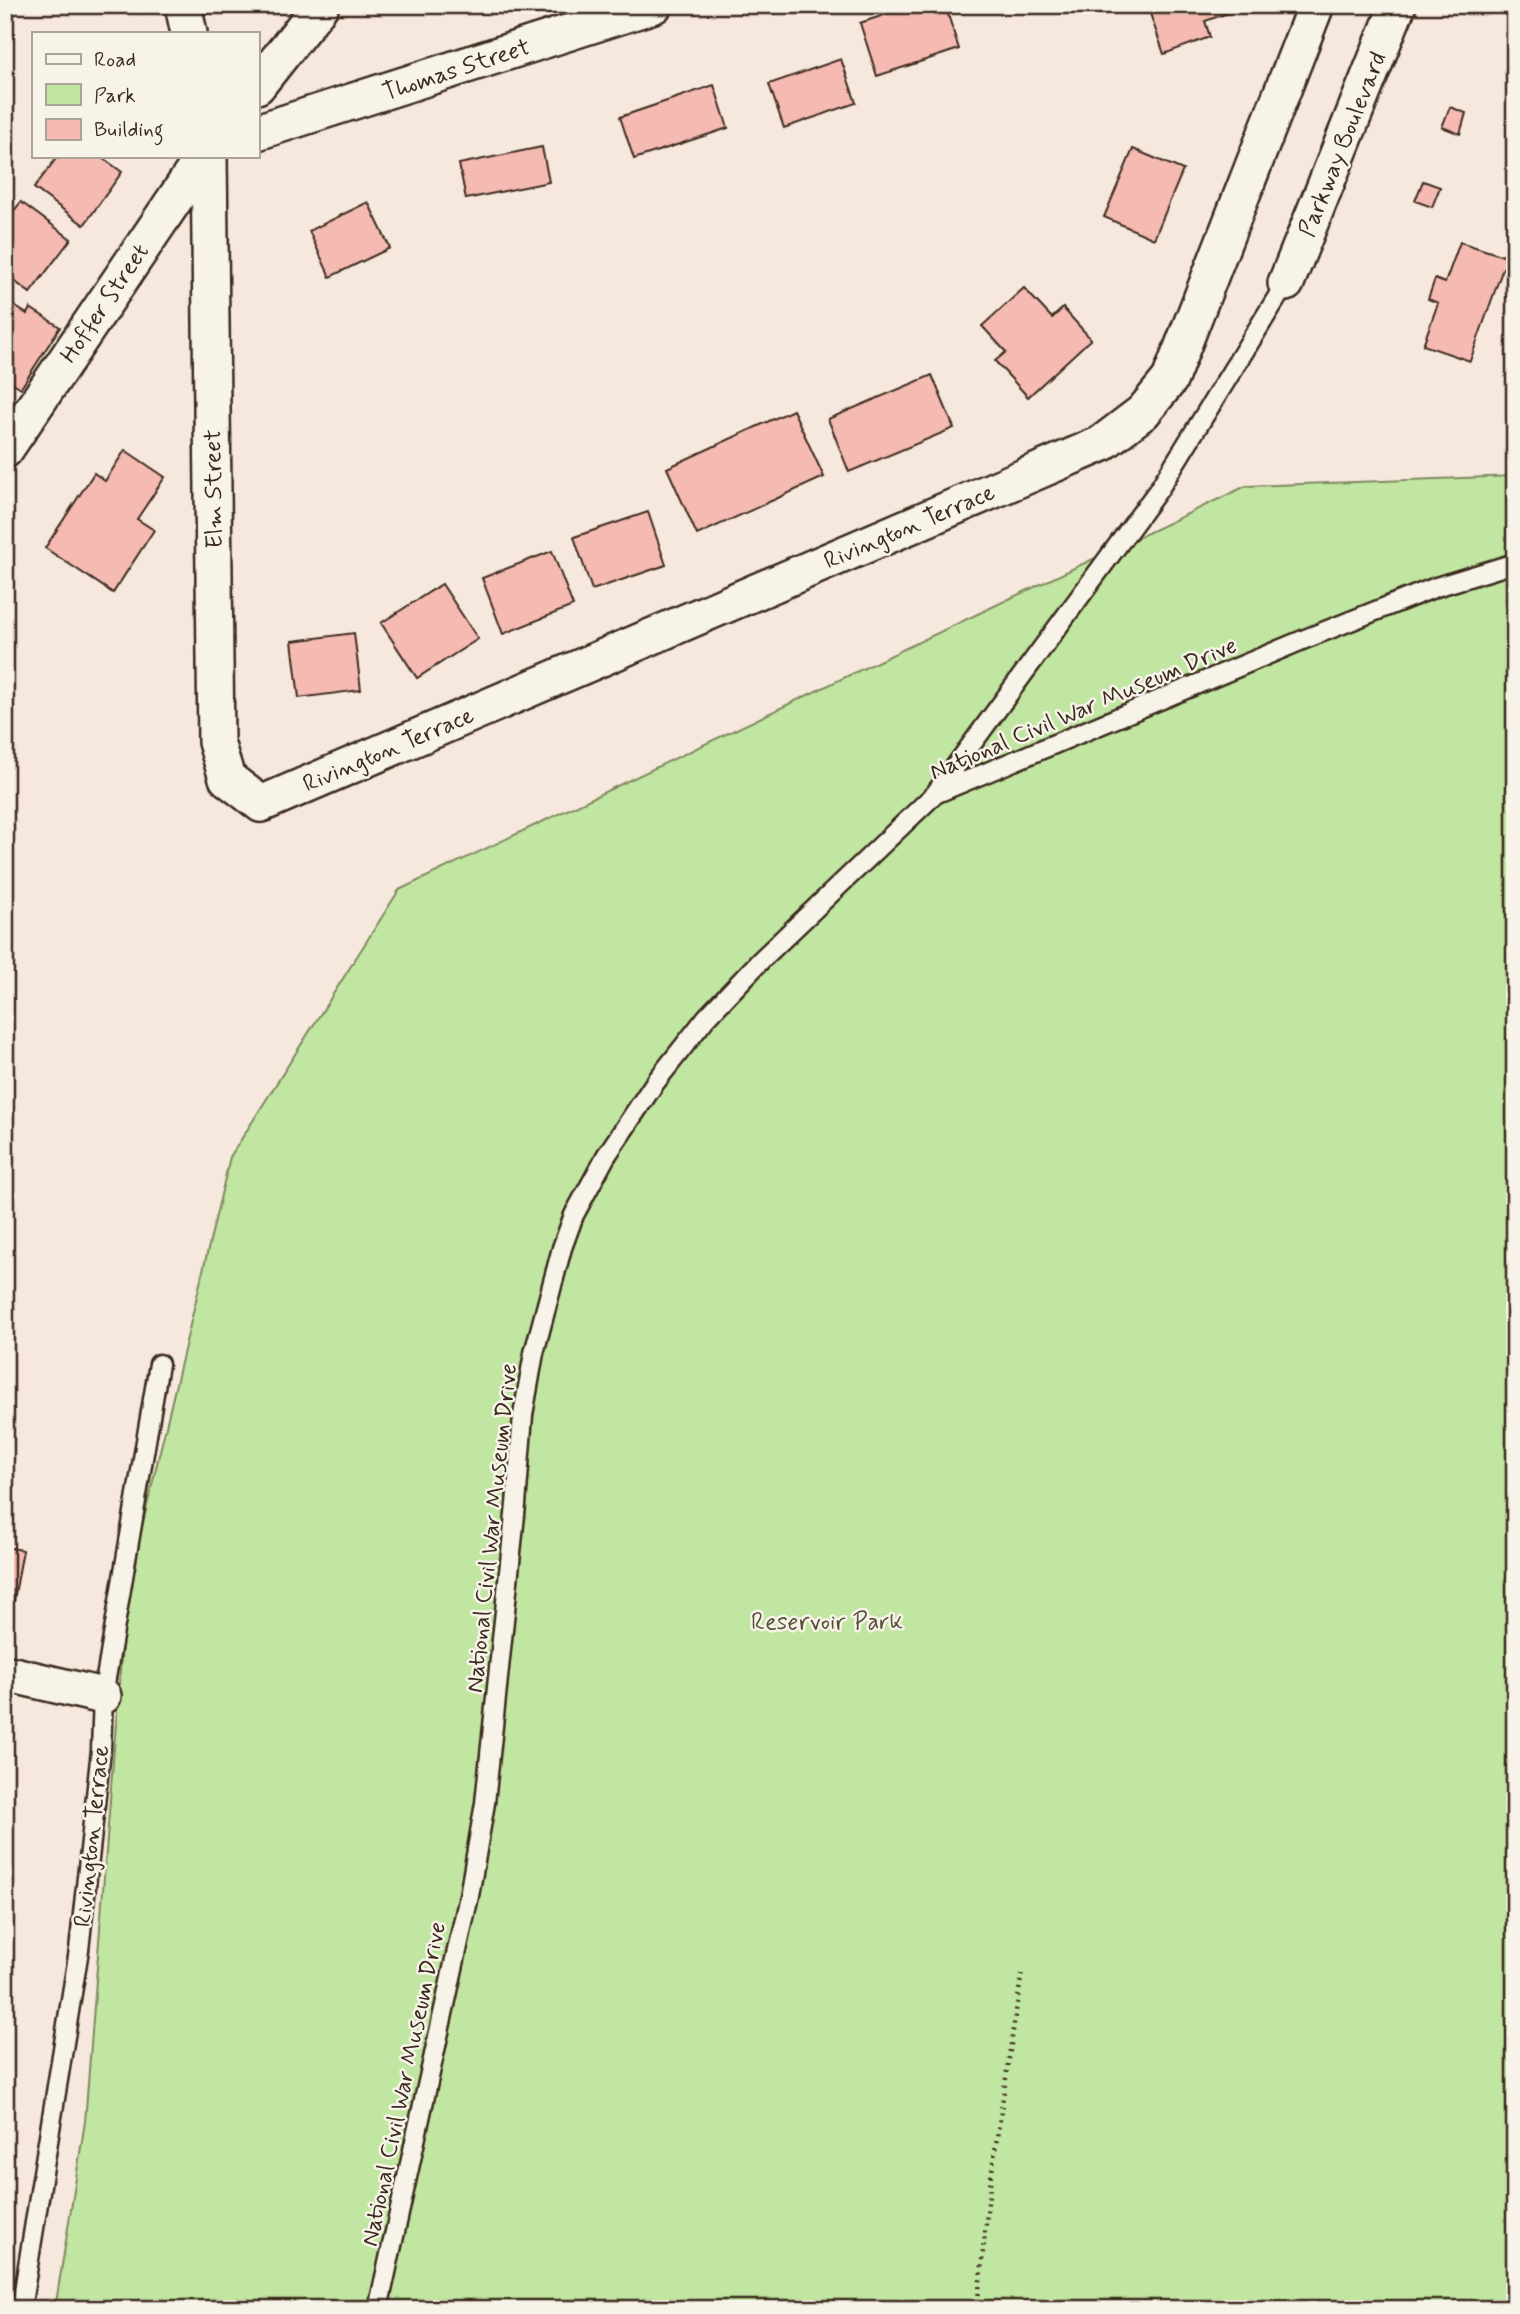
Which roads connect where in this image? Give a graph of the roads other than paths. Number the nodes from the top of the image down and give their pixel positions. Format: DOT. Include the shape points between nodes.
graph roads {
  1 [pos="183,5"];
  2 [pos="321,5"];
  3 [pos="654,5"];
  4 [pos="1316,5"];
  5 [pos="1398,5"];
  6 [pos="188,32"];
  7 [pos="259,83"];
  8 [pos="259,131"];
  9 [pos="203,158"];
  10 [pos="209,158"];
  11 [pos="1286,283"];
  12 [pos="5,450"];
  13 [pos="1515,562"];
  14 [pos="935,794"];
  15 [pos="261,804"];
  16 [pos="159,1364"];
  17 [pos="5,1673"];
  18 [pos="103,1696"];
  19 [pos="21,2309"];
  20 [pos="379,2309"];
  1 -- 6 [label="street"];
  2 -- 7 [label="street"];
  3 -- 8 [label="street, Thomas Street"];
  4 -- 15 [label="street, Rivington Terrace" via="1170,379 1143,412 1101,444"];
  5 -- 11 [label="street, Parkway Boulevard"];
  9 -- 12 [label="street, Hoffer Street"];
  10 -- 15 [label="street, Elm Street" via="216,742 227,778"];
  11 -- 14 [label="lane" via="1159,489"];
  13 -- 14 [label="lane, National Civil War Museum Drive" via="1436,587 1317,634"];
  14 -- 20 [label="lane, National Civil War Museum Drive" via="762,958 706,1018 654,1084 574,1215 542,1318 523,1415 481,1829"];
  16 -- 18 [label="lane, Rivington Terrace"];
  17 -- 18 [label="street"];
  18 -- 19 [label="lane, Rivington Terrace" via="79,1950"];
}
